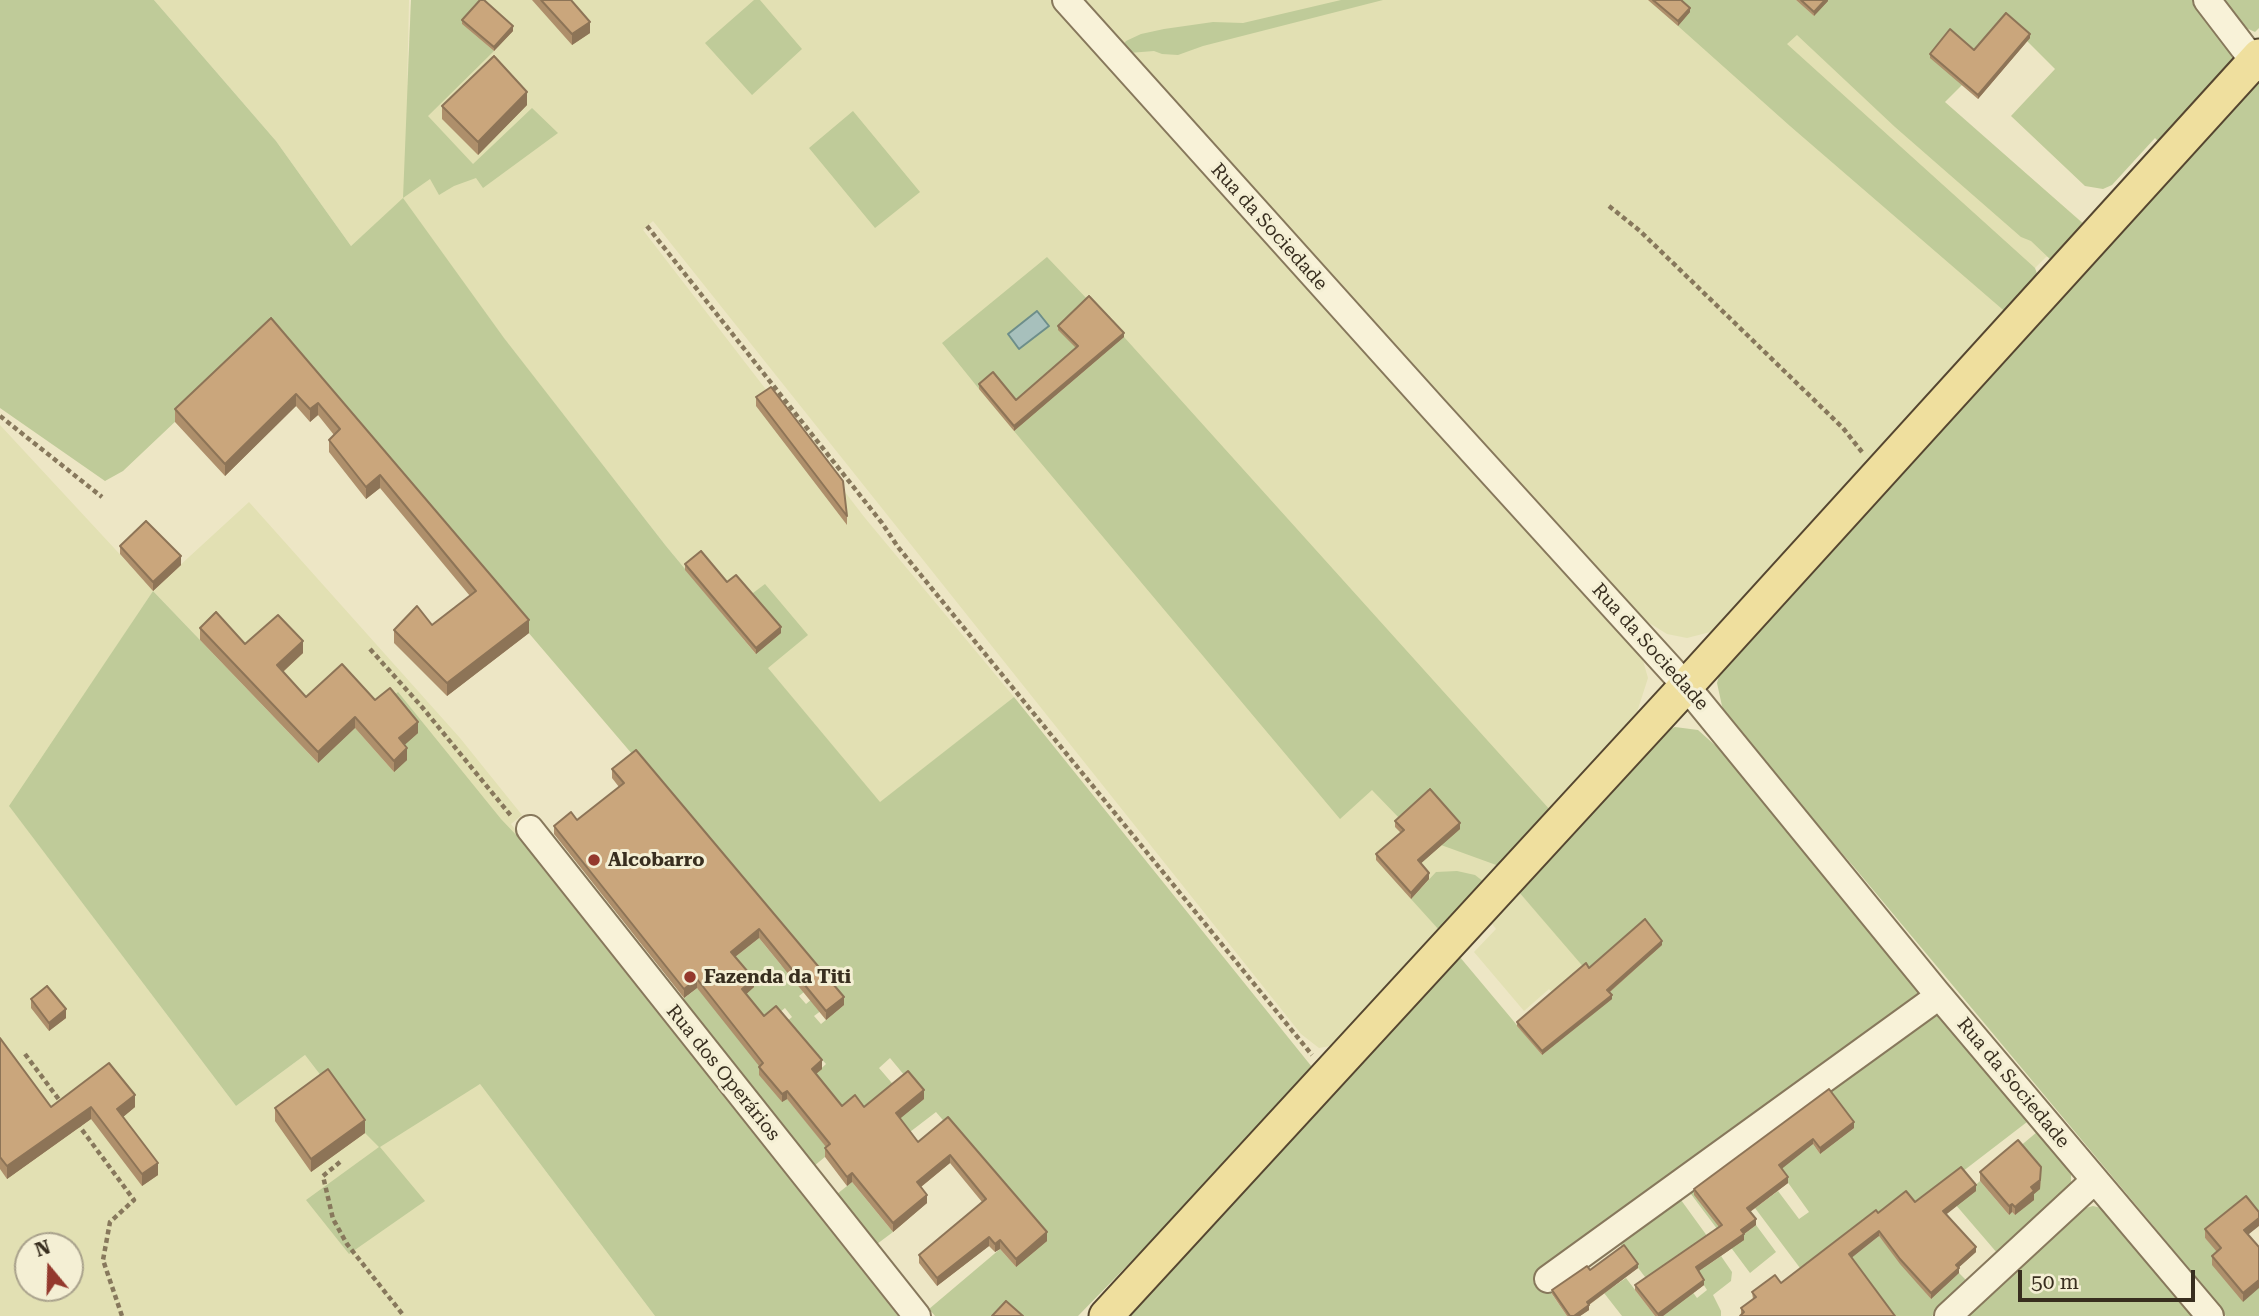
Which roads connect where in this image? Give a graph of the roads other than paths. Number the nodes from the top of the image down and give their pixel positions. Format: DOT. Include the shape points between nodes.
graph roads {
  1 [pos="1066,0"];
  2 [pos="2207,0"];
  3 [pos="2257,62"];
  4 [pos="1686,685"];
  5 [pos="530,829"];
  6 [pos="1939,996"];
  7 [pos="2095,1180"];
  8 [pos="1548,1279"];
  9 [pos="917,1316"];
  10 [pos="1106,1316"];
  11 [pos="1948,1316"];
  12 [pos="2210,1316"];
  1 -- 4 [label="street, Rua da Sociedade"];
  2 -- 3 [label="street"];
  3 -- 4 [label="main road"];
  4 -- 6 [label="street, Rua da Sociedade"];
  4 -- 10 [label="main road"];
  5 -- 9 [label="street, Rua dos Operários"];
  6 -- 7 [label="street, Rua da Sociedade"];
  6 -- 8 [label="street"];
  7 -- 11 [label="street"];
  7 -- 12 [label="street, Rua da Sociedade"];
}
